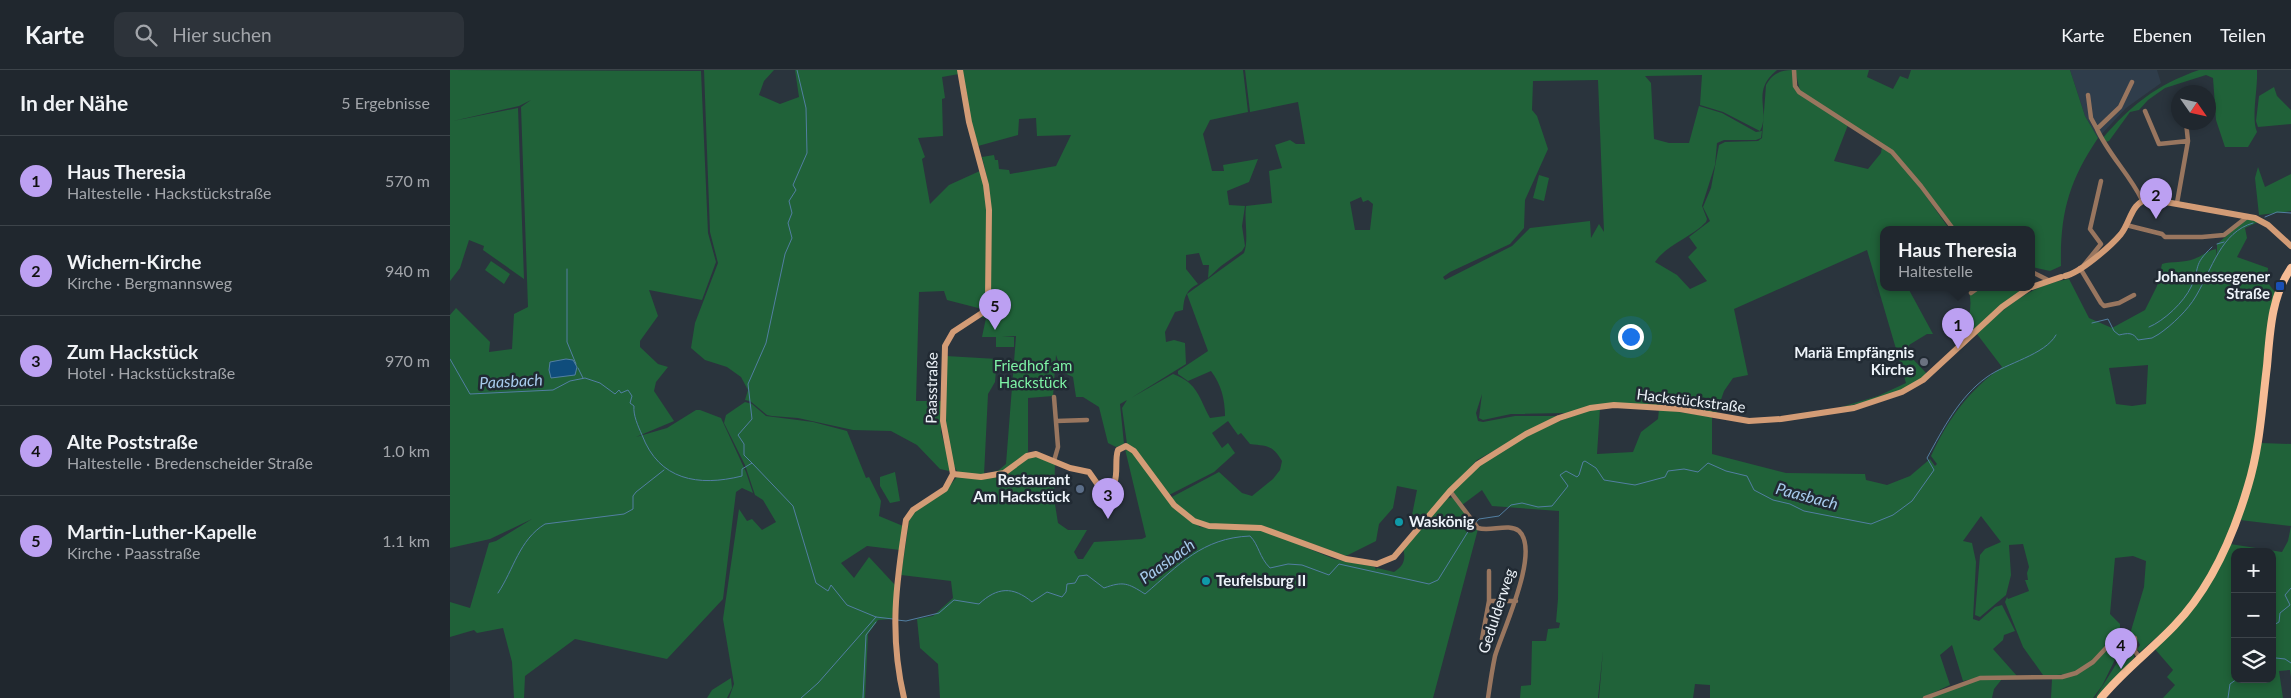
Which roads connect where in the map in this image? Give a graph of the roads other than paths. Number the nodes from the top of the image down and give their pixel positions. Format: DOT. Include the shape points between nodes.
graph roads {
  1 [pos="960,70"];
  2 [pos="1794,70"];
  3 [pos="2132,82"];
  4 [pos="2088,95"];
  5 [pos="2145,111"];
  6 [pos="2097,129"];
  7 [pos="2187,130"];
  8 [pos="2188,142"];
  9 [pos="2101,181"];
  10 [pos="2142,200"];
  11 [pos="2177,203"];
  12 [pos="2247,217"];
  13 [pos="2126,225"];
  14 [pos="1951,226"];
  15 [pos="2291,246"];
  16 [pos="2082,266"];
  17 [pos="2291,268"];
  18 [pos="2035,274"];
  19 [pos="2048,280"];
  20 [pos="2035,285"];
  21 [pos="1974,291"];
  22 [pos="2026,291"];
  23 [pos="1971,293"];
  24 [pos="2134,295"];
  25 [pos="1054,397"];
  26 [pos="1086,420"];
  27 [pos="1056,421"];
  28 [pos="1054,461"];
  29 [pos="953,474"];
  30 [pos="1450,491"];
  31 [pos="1489,571"];
  32 [pos="1489,601"];
  33 [pos="1516,601"];
  34 [pos="1482,639"];
  35 [pos="2139,658"];
  36 [pos="904,698"];
  37 [pos="1488,698"];
  38 [pos="1925,698"];
  39 [pos="2101,698"];
  1 -- 29 [label="street, Paasstraße" via="969,122 986,185 989,290 985,309 953,332 945,346 943,421"];
  2 -- 14 [label="street" via="1797,91 1892,152"];
  3 -- 6 [label="street" via="2120,107"];
  4 -- 6 [label="street" via="2091,118"];
  5 -- 8 [label="street" via="2159,144"];
  6 -- 10 [label="street" via="2101,140"];
  7 -- 8 [label="street"];
  8 -- 11 [label="street"];
  9 -- 16 [label="street" via="2090,229 2100,244"];
  10 -- 11 [label="street"];
  10 -- 13 [label="street, Hackstückstraße"];
  11 -- 12 [label="street"];
  12 -- 13 [label="street" via="2224,235 2202,237 2165,237"];
  12 -- 15 [label="street" via="2264,223"];
  13 -- 16 [label="street, Hackstückstraße" via="2110,246"];
  16 -- 19 [label="street, Hackstückstraße" via="2063,277"];
  16 -- 24 [label="street" via="2104,306"];
  17 -- 35 [label="main road" via="2280,286 2273,308 2257,450 2233,531 2208,582 2191,607"];
  18 -- 19 [label="street"];
  19 -- 20 [label="street, Hackstückstraße"];
  21 -- 23 [label="street"];
  22 -- 30 [label="street, Hackstückstraße" via="1988,319 1932,374 1902,392 1839,410 1759,420 1738,420 1661,408 1614,405 1590,408 1542,426 1496,452 1471,469"];
  25 -- 27 [label="street"];
  26 -- 27 [label="street"];
  27 -- 28 [label="street" via="1058,447"];
  28 -- 29 [label="street, Hackstückstraße" via="1031,454 1004,473 981,477"];
  28 -- 30 [label="street, Hackstückstraße" via="1088,472 1100,489 1107,491 1115,483 1118,450 1126,446 1137,455 1174,505 1194,521 1209,526 1261,528 1332,554 1371,564 1384,563 1394,557"];
  29 -- 36 [label="street" via="945,489 913,510 906,520 894,619 898,675"];
  30 -- 33 [label="street, Gedulderweg" via="1474,524 1482,529 1514,529 1522,535 1526,560"];
  31 -- 32 [label="street"];
  32 -- 33 [label="street"];
  32 -- 34 [label="street"];
  33 -- 37 [label="street, Gedulderweg" via="1495,658"];
  35 -- 38 [label="street" via="2136,640 2123,632 2089,666 2072,674 1980,678"];
  35 -- 39 [label="main road"];
}
